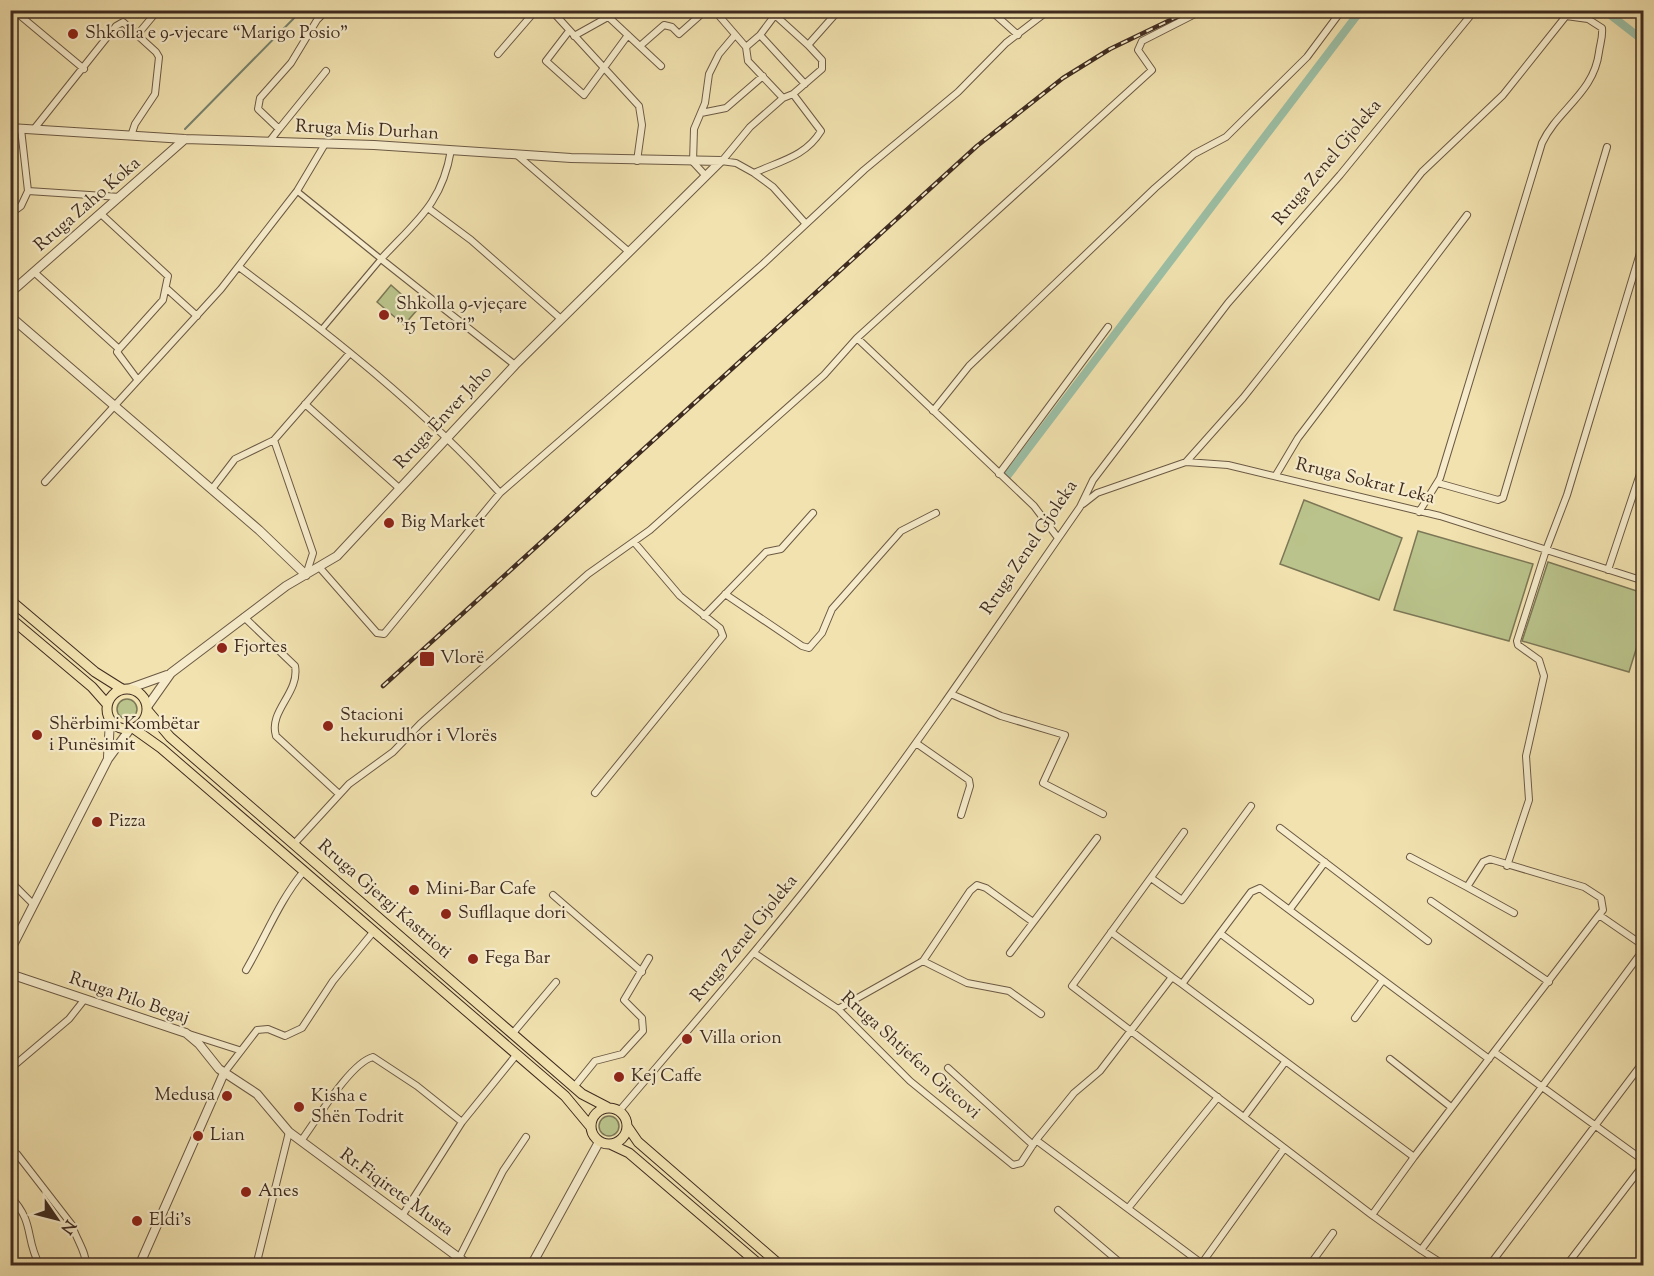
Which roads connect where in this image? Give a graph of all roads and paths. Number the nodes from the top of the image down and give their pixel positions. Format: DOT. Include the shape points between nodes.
graph roads {
  1 [pos="158,10"];
  2 [pos="327,10"];
  3 [pos="536,10"];
  4 [pos="551,10"];
  5 [pos="601,10"];
  6 [pos="706,10"];
  7 [pos="714,10"];
  8 [pos="839,10"];
  9 [pos="990,10"];
  10 [pos="1049,10"];
  11 [pos="1209,10"];
  12 [pos="1342,10"];
  13 [pos="1475,10"];
  14 [pos="17,13"];
  15 [pos="777,13"];
  16 [pos="608,17"];
  17 [pos="571,33"];
  18 [pos="138,34"];
  19 [pos="760,34"];
  20 [pos="628,35"];
  21 [pos="735,35"];
  22 [pos="1018,35"];
  23 [pos="808,45"];
  24 [pos="640,46"];
  25 [pos="746,47"];
  26 [pos="498,54"];
  27 [pos="661,66"];
  28 [pos="602,68"];
  29 [pos="84,69"];
  30 [pos="326,71"];
  31 [pos="763,76"];
  32 [pos="805,84"];
  33 [pos="793,94"];
  34 [pos="783,98"];
  35 [pos="701,113"];
  36 [pos="10,128"];
  37 [pos="21,129"];
  38 [pos="34,129"];
  39 [pos="279,129"];
  40 [pos="131,136"];
  41 [pos="185,139"];
  42 [pos="269,142"];
  43 [pos="325,144"];
  44 [pos="1608,147"];
  45 [pos="451,150"];
  46 [pos="517,155"];
  47 [pos="638,161"];
  48 [pos="721,161"];
  49 [pos="693,162"];
  50 [pos="754,173"];
  51 [pos="705,176"];
  52 [pos="28,191"];
  53 [pos="297,191"];
  54 [pos="120,197"];
  55 [pos="428,208"];
  56 [pos="10,214"];
  57 [pos="101,214"];
  58 [pos="1467,215"];
  59 [pos="806,224"];
  60 [pos="1644,240"];
  61 [pos="628,251"];
  62 [pos="381,259"];
  63 [pos="239,267"];
  64 [pos="34,272"];
  65 [pos="166,288"];
  66 [pos="10,293"];
  67 [pos="10,316"];
  68 [pos="197,316"];
  69 [pos="561,319"];
  70 [pos="1108,327"];
  71 [pos="322,329"];
  72 [pos="857,338"];
  73 [pos="119,349"];
  74 [pos="350,353"];
  75 [pos="515,365"];
  76 [pos="137,379"];
  77 [pos="305,404"];
  78 [pos="113,405"];
  79 [pos="933,411"];
  80 [pos="446,437"];
  81 [pos="274,440"];
  82 [pos="1186,462"];
  83 [pos="1644,462"];
  84 [pos="999,474"];
  85 [pos="1276,475"];
  86 [pos="45,482"];
  87 [pos="1437,483"];
  88 [pos="399,488"];
  89 [pos="212,489"];
  90 [pos="500,493"];
  91 [pos="1080,507"];
  92 [pos="1419,512"];
  93 [pos="813,513"];
  94 [pos="936,513"];
  95 [pos="1058,538"];
  96 [pos="634,542"];
  97 [pos="1546,550"];
  98 [pos="320,568"];
  99 [pos="1608,570"];
  100 [pos="306,575"];
  101 [pos="1644,581"];
  102 [pos="725,594"];
  103 [pos="10,600"];
  104 [pos="704,616"];
  105 [pos="244,617"];
  106 [pos="10,618"];
  107 [pos="171,673"];
  108 [pos="125,689"];
  109 [pos="951,694"];
  110 [pos="107,705"];
  111 [pos="147,708"];
  112 [pos="110,720"];
  113 [pos="132,729"];
  114 [pos="916,743"];
  115 [pos="108,759"];
  116 [pos="594,793"];
  117 [pos="339,794"];
  118 [pos="1251,806"];
  119 [pos="1102,814"];
  120 [pos="961,815"];
  121 [pos="1280,828"];
  122 [pos="1184,832"];
  123 [pos="1097,838"];
  124 [pos="294,844"];
  125 [pos="1410,857"];
  126 [pos="1324,862"];
  127 [pos="1509,863"];
  128 [pos="304,871"];
  129 [pos="1151,878"];
  130 [pos="10,881"];
  131 [pos="1467,887"];
  132 [pos="554,895"];
  133 [pos="1431,901"];
  134 [pos="33,904"];
  135 [pos="1290,909"];
  136 [pos="1514,913"];
  137 [pos="1599,915"];
  138 [pos="1033,922"];
  139 [pos="374,931"];
  140 [pos="1111,932"];
  141 [pos="1221,934"];
  142 [pos="1428,940"];
  143 [pos="11,948"];
  144 [pos="1644,948"];
  145 [pos="754,953"];
  146 [pos="1010,953"];
  147 [pos="649,958"];
  148 [pos="923,961"];
  149 [pos="246,970"];
  150 [pos="642,972"];
  151 [pos="10,974"];
  152 [pos="1172,977"];
  153 [pos="1383,980"];
  154 [pos="556,982"];
  155 [pos="1549,982"];
  156 [pos="1182,984"];
  157 [pos="84,1000"];
  158 [pos="1310,1001"];
  159 [pos="838,1010"];
  160 [pos="1041,1014"];
  161 [pos="1354,1018"];
  162 [pos="1132,1030"];
  163 [pos="186,1033"];
  164 [pos="513,1034"];
  165 [pos="239,1050"];
  166 [pos="1494,1052"];
  167 [pos="517,1054"];
  168 [pos="1390,1059"];
  169 [pos="1489,1059"];
  170 [pos="1285,1062"];
  171 [pos="1644,1062"];
  172 [pos="948,1068"];
  173 [pos="10,1069"];
  174 [pos="224,1073"];
  175 [pos="1542,1086"];
  176 [pos="574,1087"];
  177 [pos="1218,1097"];
  178 [pos="607,1107"];
  179 [pos="1451,1107"];
  180 [pos="620,1110"];
  181 [pos="1244,1117"];
  182 [pos="462,1122"];
  183 [pos="590,1126"];
  184 [pos="627,1126"];
  185 [pos="1595,1126"];
  186 [pos="289,1132"];
  187 [pos="526,1137"];
  188 [pos="301,1141"];
  189 [pos="599,1142"];
  190 [pos="1035,1142"];
  191 [pos="610,1144"];
  192 [pos="1284,1149"];
  193 [pos="10,1152"];
  194 [pos="1414,1157"];
  195 [pos="1644,1162"];
  196 [pos="10,1196"];
  197 [pos="1128,1207"];
  198 [pos="1058,1210"];
  199 [pos="1372,1215"];
  200 [pos="402,1216"];
  201 [pos="1333,1233"];
  202 [pos="1421,1250"];
  203 [pos="459,1258"];
  204 [pos="1203,1264"];
  205 [pos="40,1266"];
  206 [pos="86,1266"];
  207 [pos="139,1266"];
  208 [pos="256,1266"];
  209 [pos="470,1266"];
  210 [pos="531,1266"];
  211 [pos="761,1266"];
  212 [pos="782,1266"];
  213 [pos="1124,1266"];
  214 [pos="1268,1266"];
  215 [pos="1275,1266"];
  216 [pos="1310,1266"];
  217 [pos="1446,1266"];
  218 [pos="1489,1266"];
  219 [pos="1566,1266"];
  1 -- 18 [label="street"];
  2 -- 39 [label="street" via="257,105"];
  3 -- 26 [label="street"];
  4 -- 17 [label="street"];
  5 -- 16 [label="street"];
  6 -- 24 [label="street" via="679,34 664,25"];
  7 -- 21 [label="street"];
  8 -- 23 [label="street"];
  9 -- 22 [label="street"];
  10 -- 22 [label="street"];
  11 -- 72 [label="street" via="1142,41 1138,50 1152,70"];
  12 -- 79 [label="street" via="1307,57 1226,138 1194,154 1155,188 969,366"];
  13 -- 91 [label="street, Rruga Zenel Gjoleka" via="1222,311 1093,480"];
  14 -- 29 [label="street"];
  15 -- 19 [label="street"];
  15 -- 23 [label="street"];
  16 -- 17 [label="street"];
  16 -- 20 [label="street"];
  17 -- 28 [label="street"];
  17 -- 28 [label="street" via="546,61 584,95"];
  18 -- 29 [label="street" via="120,23"];
  18 -- 40 [label="street" via="159,57 155,94"];
  19 -- 25 [label="street"];
  19 -- 32 [label="street"];
  20 -- 24 [label="street"];
  20 -- 28 [label="street"];
  21 -- 25 [label="street"];
  21 -- 35 [label="street" via="713,64"];
  22 -- 59 [label="street"];
  23 -- 32 [label="street" via="823,63 822,69"];
  24 -- 27 [label="street"];
  25 -- 31 [label="street" via="746,57"];
  28 -- 47 [label="street" via="633,99 642,114"];
  29 -- 38 [label="street"];
  30 -- 39 [label="street"];
  31 -- 34 [label="street"];
  31 -- 35 [label="street" via="726,108"];
  32 -- 33 [label="street"];
  33 -- 34 [label="street"];
  33 -- 50 [label="street" via="821,131 813,144 795,156"];
  34 -- 48 [label="street" via="750,127"];
  35 -- 49 [label="street" via="694,129"];
  36 -- 37 [label="street, Rruga Mis Durhan"];
  37 -- 38 [label="street, Rruga Mis Durhan"];
  37 -- 52 [label="street"];
  38 -- 40 [label="street, Rruga Mis Durhan"];
  39 -- 42 [label="street"];
  40 -- 41 [label="street, Rruga Mis Durhan"];
  41 -- 42 [label="street, Rruga Mis Durhan"];
  41 -- 54 [label="street, Rruga Zaho Koka"];
  42 -- 43 [label="street, Rruga Mis Durhan"];
  43 -- 45 [label="street, Rruga Mis Durhan"];
  43 -- 53 [label="street"];
  44 -- 87 [label="street" via="1503,498 1498,501"];
  45 -- 46 [label="street, Rruga Mis Durhan"];
  45 -- 55 [label="street" via="443,186"];
  46 -- 47 [label="street, Rruga Mis Durhan"];
  46 -- 61 [label="street"];
  47 -- 49 [label="street, Rruga Mis Durhan"];
  48 -- 49 [label="street, Rruga Mis Durhan"];
  48 -- 50 [label="street" via="736,163"];
  48 -- 51 [label="street, Rruga Enver Jaho"];
  49 -- 51 [label="street"];
  50 -- 59 [label="street"];
  51 -- 61 [label="street, Rruga Enver Jaho"];
  52 -- 54 [label="street"];
  52 -- 56 [label="street" via="21,206"];
  53 -- 62 [label="street"];
  53 -- 63 [label="street"];
  54 -- 57 [label="street, Rruga Zaho Koka"];
  55 -- 62 [label="street"];
  55 -- 69 [label="street"];
  57 -- 64 [label="street, Rruga Zaho Koka"];
  57 -- 65 [label="street" via="168,276"];
  58 -- 85 [label="street" via="1298,438"];
  59 -- 90 [label="street"];
  60 -- 97 [label="street" via="1567,495"];
  61 -- 69 [label="street, Rruga Enver Jaho"];
  62 -- 71 [label="street"];
  62 -- 75 [label="street"];
  63 -- 68 [label="street"];
  63 -- 71 [label="street"];
  64 -- 66 [label="street, Rruga Zaho Koka"];
  64 -- 73 [label="street"];
  65 -- 68 [label="street"];
  65 -- 73 [label="street" via="163,300"];
  67 -- 78 [label="street"];
  68 -- 76 [label="street"];
  69 -- 75 [label="street, Rruga Enver Jaho"];
  70 -- 84 [label="street"];
  71 -- 74 [label="street"];
  72 -- 79 [label="street"];
  72 -- 96 [label="street" via="824,375"];
  73 -- 76 [label="street" via="117,352"];
  74 -- 77 [label="street"];
  74 -- 80 [label="street"];
  75 -- 80 [label="street, Rruga Enver Jaho"];
  76 -- 78 [label="street"];
  77 -- 81 [label="street"];
  77 -- 88 [label="street"];
  78 -- 86 [label="street"];
  78 -- 89 [label="street"];
  79 -- 84 [label="street"];
  80 -- 88 [label="street, Rruga Enver Jaho"];
  80 -- 90 [label="street"];
  81 -- 89 [label="street" via="235,459"];
  81 -- 100 [label="street" via="313,553"];
  82 -- 85 [label="street, Rruga Sokrat Leka" via="1228,465"];
  82 -- 87 [label="street" via="1243,398 1422,172 1503,95 1566,16 1588,20 1602,28 1594,73 1583,93 1553,124 1542,143"];
  82 -- 91 [label="street, Rruga Sokrat Leka" via="1097,493"];
  83 -- 99 [label="street"];
  84 -- 95 [label="street" via="1034,506"];
  85 -- 92 [label="street, Rruga Sokrat Leka"];
  87 -- 92 [label="street"];
  88 -- 98 [label="street, Rruga Enver Jaho" via="345,548"];
  89 -- 100 [label="street"];
  90 -- 98 [label="street" via="384,634 377,633"];
  91 -- 95 [label="street, Rruga Zenel Gjoleka"];
  92 -- 97 [label="street, Rruga Sokrat Leka"];
  93 -- 102 [label="street" via="781,549 766,552"];
  94 -- 102 [label="street" via="901,531 832,609 822,633 810,648"];
  95 -- 109 [label="street, Rruga Zenel Gjoleka"];
  96 -- 104 [label="street" via="672,587"];
  96 -- 117 [label="street" via="588,574 393,752"];
  97 -- 99 [label="street, Rruga Sokrat Leka"];
  97 -- 127 [label="street" via="1517,641 1539,660 1544,676 1526,756 1528,800"];
  98 -- 100 [label="street, Rruga Enver Jaho"];
  99 -- 101 [label="street, Rruga Sokrat Leka"];
  100 -- 105 [label="street, Rruga Enver Jaho"];
  102 -- 104 [label="street"];
  103 -- 108 [label="main road" via="101,677"];
  104 -- 116 [label="street" via="723,636"];
  105 -- 107 [label="street, Rruga Enver Jaho"];
  105 -- 117 [label="street" via="295,666 294,686 276,720 276,736"];
  106 -- 110 [label="main road" via="86,681"];
  107 -- 108 [label="street"];
  107 -- 111 [label="street"];
  108 -- 110 [label="main road" via="112,695"];
  108 -- 111 [label="main road" via="141,694"];
  109 -- 114 [label="street, Rruga Zenel Gjoleka"];
  109 -- 119 [label="street" via="1001,716 1065,735 1043,783"];
  110 -- 112 [label="main road"];
  111 -- 113 [label="main road" via="143,721"];
  111 -- 124 [label="main road, Rruga Gjergj Kastrioti" via="170,737"];
  112 -- 113 [label="main road" via="121,728"];
  112 -- 115 [label="street"];
  113 -- 115 [label="street"];
  113 -- 128 [label="main road, Rruga Gjergj Kastrioti" via="161,748"];
  114 -- 120 [label="street" via="969,780"];
  114 -- 145 [label="street, Rruga Zenel Gjoleka"];
  115 -- 134 [label="street"];
  117 -- 124 [label="street"];
  118 -- 129 [label="street" via="1182,900"];
  121 -- 126 [label="street"];
  122 -- 129 [label="street"];
  123 -- 138 [label="street"];
  124 -- 164 [label="main road, Rruga Gjergj Kastrioti"];
  125 -- 131 [label="street"];
  126 -- 135 [label="street"];
  126 -- 142 [label="street"];
  127 -- 131 [label="street" via="1486,860"];
  127 -- 137 [label="street" via="1594,891 1604,904"];
  128 -- 139 [label="main road, Rruga Gjergj Kastrioti"];
  128 -- 149 [label="street" via="283,898"];
  129 -- 140 [label="street"];
  130 -- 134 [label="street"];
  131 -- 136 [label="street"];
  132 -- 150 [label="street"];
  133 -- 155 [label="street"];
  134 -- 143 [label="street"];
  135 -- 141 [label="street" via="1264,890 1256,889"];
  135 -- 153 [label="street"];
  137 -- 144 [label="street"];
  137 -- 155 [label="street"];
  138 -- 146 [label="street"];
  138 -- 148 [label="street" via="978,885"];
  139 -- 165 [label="street" via="333,981 302,1028 285,1036 263,1028"];
  139 -- 167 [label="main road, Rruga Gjergj Kastrioti"];
  140 -- 152 [label="street"];
  140 -- 162 [label="street" via="1072,986"];
  141 -- 156 [label="street"];
  141 -- 158 [label="street"];
  144 -- 175 [label="street"];
  145 -- 159 [label="street, Rruga Shtjefen Gjecovi"];
  145 -- 180 [label="street, Rruga Zenel Gjoleka"];
  147 -- 150 [label="street"];
  148 -- 159 [label="street"];
  148 -- 160 [label="street" via="967,983 1008,992"];
  150 -- 176 [label="street" via="624,1000 642,1018 642,1031 622,1054 595,1061"];
  151 -- 157 [label="street, Rruga Pilo Begaj"];
  152 -- 156 [label="street"];
  152 -- 162 [label="street"];
  153 -- 161 [label="street"];
  153 -- 169 [label="street"];
  154 -- 164 [label="street"];
  155 -- 166 [label="street"];
  156 -- 170 [label="street"];
  157 -- 163 [label="street, Rruga Pilo Begaj"];
  157 -- 173 [label="street" via="69,1019"];
  159 -- 190 [label="street, Rruga Shtjefen Gjecovi" via="910,1081 1013,1165 1020,1163"];
  162 -- 177 [label="street"];
  162 -- 190 [label="street"];
  163 -- 165 [label="street"];
  163 -- 174 [label="street, Rruga Pilo Begaj"];
  164 -- 176 [label="main road, Rruga Gjergj Kastrioti"];
  165 -- 174 [label="street"];
  166 -- 169 [label="street"];
  166 -- 175 [label="street"];
  167 -- 182 [label="street"];
  167 -- 183 [label="main road, Rruga Gjergj Kastrioti" via="573,1104"];
  168 -- 179 [label="street"];
  169 -- 179 [label="street"];
  170 -- 181 [label="street"];
  170 -- 194 [label="street"];
  171 -- 185 [label="street"];
  172 -- 190 [label="street"];
  174 -- 186 [label="street, Rr.Fiqirete Musta" via="257,1095"];
  174 -- 207 [label="street"];
  175 -- 185 [label="street"];
  175 -- 202 [label="street"];
  176 -- 178 [label="main road, Rruga Gjergj Kastrioti"];
  177 -- 181 [label="street"];
  177 -- 197 [label="street"];
  178 -- 180 [label="main road"];
  178 -- 183 [label="main road" via="595,1113"];
  179 -- 194 [label="street"];
  180 -- 184 [label="main road"];
  181 -- 192 [label="street"];
  182 -- 188 [label="street" via="373,1057 344,1080"];
  182 -- 200 [label="street"];
  183 -- 189 [label="main road"];
  184 -- 191 [label="main road" via="620,1140"];
  184 -- 212 [label="main road" via="638,1142"];
  185 -- 195 [label="street"];
  185 -- 218 [label="street"];
  186 -- 188 [label="street, Rr.Fiqirete Musta"];
  186 -- 208 [label="street"];
  187 -- 203 [label="street" via="503,1171"];
  188 -- 200 [label="street, Rr.Fiqirete Musta"];
  189 -- 191 [label="main road"];
  189 -- 210 [label="street"];
  190 -- 197 [label="street"];
  191 -- 211 [label="main road" via="629,1153"];
  192 -- 199 [label="street"];
  192 -- 204 [label="street"];
  193 -- 206 [label="street" via="17,1154 72,1225 86,1256"];
  194 -- 199 [label="street"];
  195 -- 219 [label="street"];
  196 -- 205 [label="street" via="27,1217"];
  197 -- 204 [label="street"];
  198 -- 213 [label="street"];
  199 -- 202 [label="street"];
  200 -- 203 [label="street, Rr.Fiqirete Musta"];
  201 -- 216 [label="street"];
  202 -- 217 [label="street"];
  203 -- 209 [label="street, Rr.Fiqirete Musta"];
  214 -- 215 [label="street" via="1271,1262"];
}
